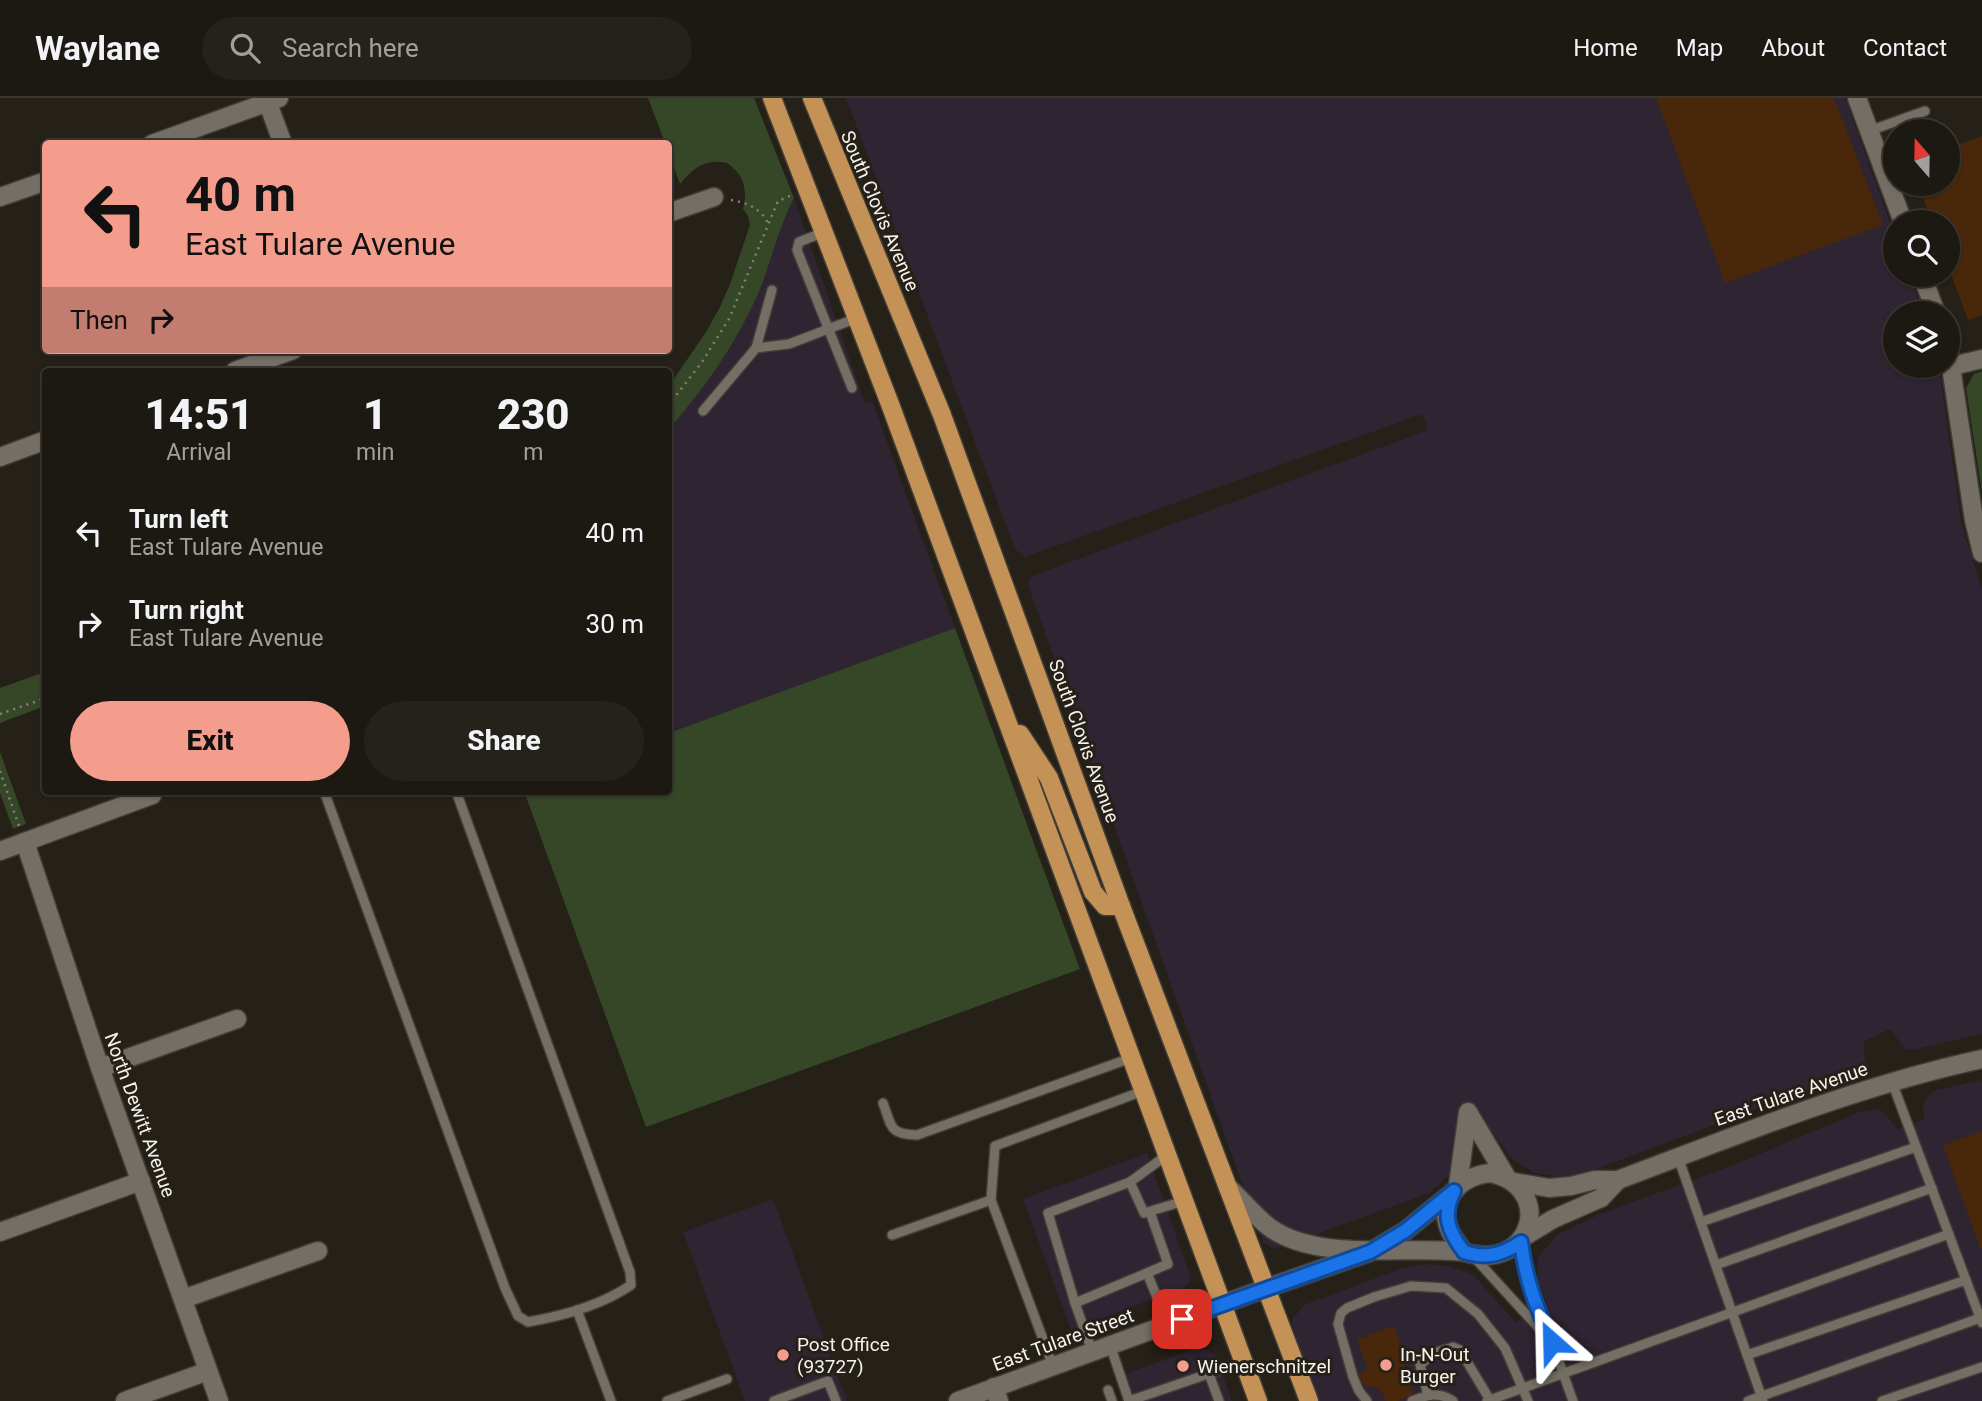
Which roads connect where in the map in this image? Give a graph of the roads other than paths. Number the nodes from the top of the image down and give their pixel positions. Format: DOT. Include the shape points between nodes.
graph roads {
  1 [pos="772,98"];
  2 [pos="812,98"];
  3 [pos="1857,98"];
  4 [pos="271,99"];
  5 [pos="1925,111"];
  6 [pos="1869,131"];
  7 [pos="163,140"];
  8 [pos="282,140"];
  9 [pos="42,182"];
  10 [pos="0,197"];
  11 [pos="714,197"];
  12 [pos="1899,210"];
  13 [pos="672,212"];
  14 [pos="824,232"];
  15 [pos="772,290"];
  16 [pos="857,318"];
  17 [pos="828,329"];
  18 [pos="756,348"];
  19 [pos="282,354"];
  20 [pos="1982,359"];
  21 [pos="1960,364"];
  22 [pos="243,368"];
  23 [pos="1954,378"];
  24 [pos="852,388"];
  25 [pos="703,411"];
  26 [pos="42,441"];
  27 [pos="0,457"];
  28 [pos="1982,553"];
  29 [pos="1003,708"];
  30 [pos="152,795"];
  31 [pos="325,795"];
  32 [pos="457,795"];
  33 [pos="25,842"];
  34 [pos="0,851"];
  35 [pos="1121,906"];
  36 [pos="237,1020"];
  37 [pos="1131,1058"];
  38 [pos="1982,1059"];
  39 [pos="100,1068"];
  40 [pos="1892,1082"];
  41 [pos="1143,1091"];
  42 [pos="883,1103"];
  43 [pos="1916,1147"];
  44 [pos="1167,1155"];
  45 [pos="1678,1157"];
  46 [pos="1511,1180"];
  47 [pos="1618,1180"];
  48 [pos="141,1181"];
  49 [pos="1130,1182"];
  50 [pos="1456,1188"];
  51 [pos="1932,1188"];
  52 [pos="1230,1189"];
  53 [pos="991,1199"];
  54 [pos="1184,1201"];
  55 [pos="1150,1212"];
  56 [pos="1701,1222"];
  57 [pos="0,1232"];
  58 [pos="1949,1234"];
  59 [pos="892,1235"];
  60 [pos="1523,1239"];
  61 [pos="318,1251"];
  62 [pos="1370,1252"];
  63 [pos="1468,1253"];
  64 [pos="1716,1265"];
  65 [pos="1147,1273"];
  66 [pos="1966,1280"];
  67 [pos="1267,1288"];
  68 [pos="183,1299"];
  69 [pos="1075,1303"];
  70 [pos="1222,1304"];
  71 [pos="577,1310"];
  72 [pos="1732,1314"];
  73 [pos="1981,1320"];
  74 [pos="1168,1324"];
  75 [pos="1552,1342"];
  76 [pos="1110,1345"];
  77 [pos="1092,1351"];
  78 [pos="1747,1355"];
  79 [pos="1243,1362"];
  80 [pos="1053,1366"];
  81 [pos="1982,1367"];
  82 [pos="208,1371"];
  83 [pos="1209,1374"];
  84 [pos="1564,1375"];
  85 [pos="727,1379"];
  86 [pos="1524,1389"];
  87 [pos="1108,1390"];
  88 [pos="996,1394"];
  89 [pos="1429,1395"];
  90 [pos="1762,1399"];
  91 [pos="125,1401"];
  92 [pos="219,1401"];
  93 [pos="611,1401"];
  94 [pos="667,1401"];
  95 [pos="775,1401"];
  96 [pos="836,1401"];
  97 [pos="958,1401"];
  98 [pos="1112,1401"];
  99 [pos="1129,1401"];
  100 [pos="1219,1401"];
  101 [pos="1258,1401"];
  102 [pos="1309,1401"];
  103 [pos="1367,1401"];
  104 [pos="1412,1401"];
  105 [pos="1453,1401"];
  106 [pos="1489,1401"];
  107 [pos="1528,1401"];
  108 [pos="1573,1401"];
  109 [pos="1748,1401"];
  110 [pos="1882,1401"];
  1 -- 14 [label="main road"];
  2 -- 35 [label="main road, South Clovis Avenue" via="942,415"];
  3 -- 6 [label="street"];
  4 -- 7 [label="street"];
  4 -- 8 [label="street"];
  5 -- 6 [label="lane"];
  6 -- 12 [label="street"];
  9 -- 10 [label="street"];
  11 -- 13 [label="street"];
  14 -- 16 [label="main road"];
  14 -- 17 [label="lane" via="799,242 797,250"];
  15 -- 18 [label="lane"];
  16 -- 17 [label="lane"];
  16 -- 29 [label="main road"];
  17 -- 18 [label="lane" via="789,344"];
  17 -- 24 [label="lane"];
  18 -- 25 [label="lane"];
  19 -- 22 [label="street"];
  20 -- 21 [label="street"];
  23 -- 28 [label="street"];
  26 -- 27 [label="street"];
  29 -- 35 [label="main road" via="1049,778 1093,892 1105,906"];
  29 -- 37 [label="main road"];
  30 -- 33 [label="street"];
  31 -- 71 [label="lane" via="518,1316 528,1322"];
  32 -- 71 [label="lane" via="630,1272 631,1285"];
  33 -- 34 [label="street"];
  33 -- 39 [label="street, North Dewitt Avenue"];
  35 -- 52 [label="main road, South Clovis Avenue"];
  36 -- 39 [label="street"];
  37 -- 41 [label="main road"];
  37 -- 42 [label="lane" via="917,1135 893,1129"];
  38 -- 40 [label="street, East Tulare Avenue"];
  39 -- 48 [label="street, North Dewitt Avenue"];
  40 -- 43 [label="lane"];
  40 -- 45 [label="street, East Tulare Avenue"];
  41 -- 44 [label="main road"];
  41 -- 53 [label="lane" via="995,1146"];
  43 -- 51 [label="lane"];
  43 -- 56 [label="lane"];
  44 -- 49 [label="lane"];
  44 -- 54 [label="main road"];
  45 -- 47 [label="street, East Tulare Avenue"];
  45 -- 56 [label="lane"];
  46 -- 47 [label="street, East Tulare Avenue" via="1549,1188"];
  46 -- 50 [label="street, East Tulare Avenue" via="1477,1174"];
  46 -- 50 [label="street" via="1468,1112"];
  46 -- 60 [label="street" via="1528,1204 1530,1217"];
  47 -- 60 [label="street, East Tulare Avenue" via="1601,1198 1553,1219"];
  48 -- 57 [label="street"];
  48 -- 68 [label="street, North Dewitt Avenue"];
  49 -- 55 [label="lane" via="1144,1213"];
  49 -- 69 [label="lane" via="1048,1213"];
  50 -- 62 [label="street, East Tulare Avenue" via="1405,1231"];
  50 -- 63 [label="street" via="1446,1219 1450,1232"];
  51 -- 58 [label="lane"];
  51 -- 64 [label="lane"];
  52 -- 62 [label="street" via="1269,1227 1290,1239"];
  52 -- 67 [label="main road, South Clovis Avenue"];
  53 -- 59 [label="lane"];
  53 -- 80 [label="lane"];
  54 -- 55 [label="lane"];
  54 -- 70 [label="main road"];
  55 -- 65 [label="lane" via="1168,1264"];
  56 -- 64 [label="lane"];
  58 -- 66 [label="lane"];
  58 -- 72 [label="lane"];
  60 -- 63 [label="street, East Tulare Avenue" via="1499,1255"];
  60 -- 75 [label="lane" via="1530,1289"];
  61 -- 68 [label="street"];
  62 -- 63 [label="street, East Tulare Avenue" via="1438,1249"];
  62 -- 67 [label="street, East Tulare Avenue"];
  63 -- 75 [label="lane"];
  64 -- 72 [label="lane"];
  65 -- 69 [label="lane"];
  65 -- 74 [label="lane"];
  66 -- 73 [label="lane"];
  66 -- 78 [label="lane"];
  67 -- 70 [label="street, East Tulare Avenue"];
  67 -- 102 [label="main road, South Clovis Avenue"];
  68 -- 82 [label="street, North Dewitt Avenue"];
  69 -- 77 [label="lane"];
  70 -- 74 [label="street, East Tulare Street"];
  70 -- 79 [label="main road"];
  71 -- 93 [label="lane"];
  72 -- 78 [label="lane"];
  72 -- 84 [label="lane"];
  73 -- 90 [label="lane"];
  74 -- 76 [label="street, East Tulare Street"];
  75 -- 84 [label="lane"];
  76 -- 77 [label="street, East Tulare Street"];
  76 -- 99 [label="lane"];
  77 -- 80 [label="street, East Tulare Street"];
  78 -- 90 [label="lane"];
  79 -- 83 [label="lane"];
  79 -- 101 [label="main road"];
  80 -- 88 [label="street, East Tulare Street"];
  81 -- 110 [label="lane"];
  82 -- 91 [label="street"];
  82 -- 92 [label="street, North Dewitt Avenue"];
  83 -- 99 [label="lane"];
  83 -- 100 [label="lane"];
  84 -- 86 [label="lane"];
  84 -- 108 [label="lane"];
  85 -- 94 [label="lane"];
  86 -- 103 [label="lane" via="1505,1348 1478,1314 1446,1288 1411,1286 1341,1313 1338,1324 1353,1377"];
  86 -- 106 [label="lane"];
  86 -- 107 [label="lane"];
  87 -- 98 [label="lane"];
  88 -- 97 [label="street, East Tulare Street"];
  89 -- 104 [label="lane"];
  89 -- 105 [label="lane" via="1445,1395"];
  89 -- 106 [label="lane" via="1420,1365 1434,1353 1453,1347 1460,1350"];
  90 -- 109 [label="lane"];
  95 -- 96 [label="lane" via="828,1381"];
}
